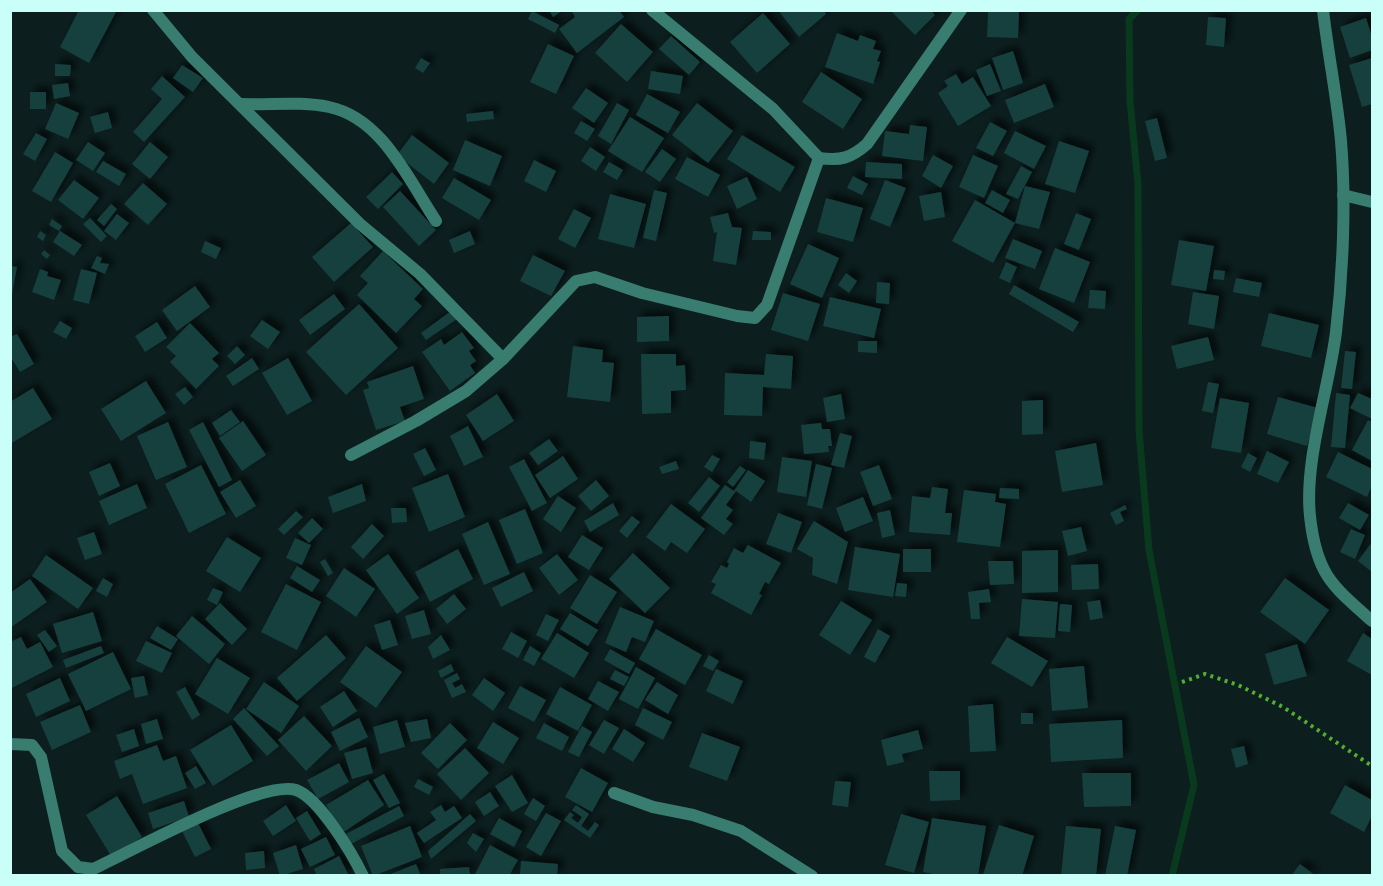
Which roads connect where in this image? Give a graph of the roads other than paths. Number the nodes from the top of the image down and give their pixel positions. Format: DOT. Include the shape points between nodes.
graph roads {
  1 [pos="153,10"];
  2 [pos="652,10"];
  3 [pos="961,10"];
  4 [pos="1323,10"];
  5 [pos="242,104"];
  6 [pos="819,158"];
  7 [pos="1343,195"];
  8 [pos="1372,202"];
  9 [pos="436,221"];
  10 [pos="503,359"];
  11 [pos="351,455"];
  12 [pos="1372,621"];
  13 [pos="10,744"];
  14 [pos="614,794"];
  15 [pos="363,876"];
  16 [pos="812,876"];
  1 -- 5 [label="street" via="192,57"];
  2 -- 6 [label="street" via="773,109"];
  3 -- 6 [label="street" via="867,144 854,156 839,161"];
  4 -- 7 [label="street" via="1341,142"];
  5 -- 9 [label="street" via="330,107 365,121 390,151"];
  5 -- 10 [label="street" via="360,224 420,274"];
  6 -- 10 [label="street" via="767,305 755,318 665,299 595,277 576,281"];
  7 -- 8 [label="street"];
  7 -- 12 [label="street" via="1336,331 1308,489 1310,517 1324,574"];
  10 -- 11 [label="street" via="465,391 416,422"];
  13 -- 15 [label="street" via="32,745 41,757 62,851 78,867 93,869 209,812 279,788 297,790 314,802"];
  14 -- 16 [label="street" via="741,831"];
}
